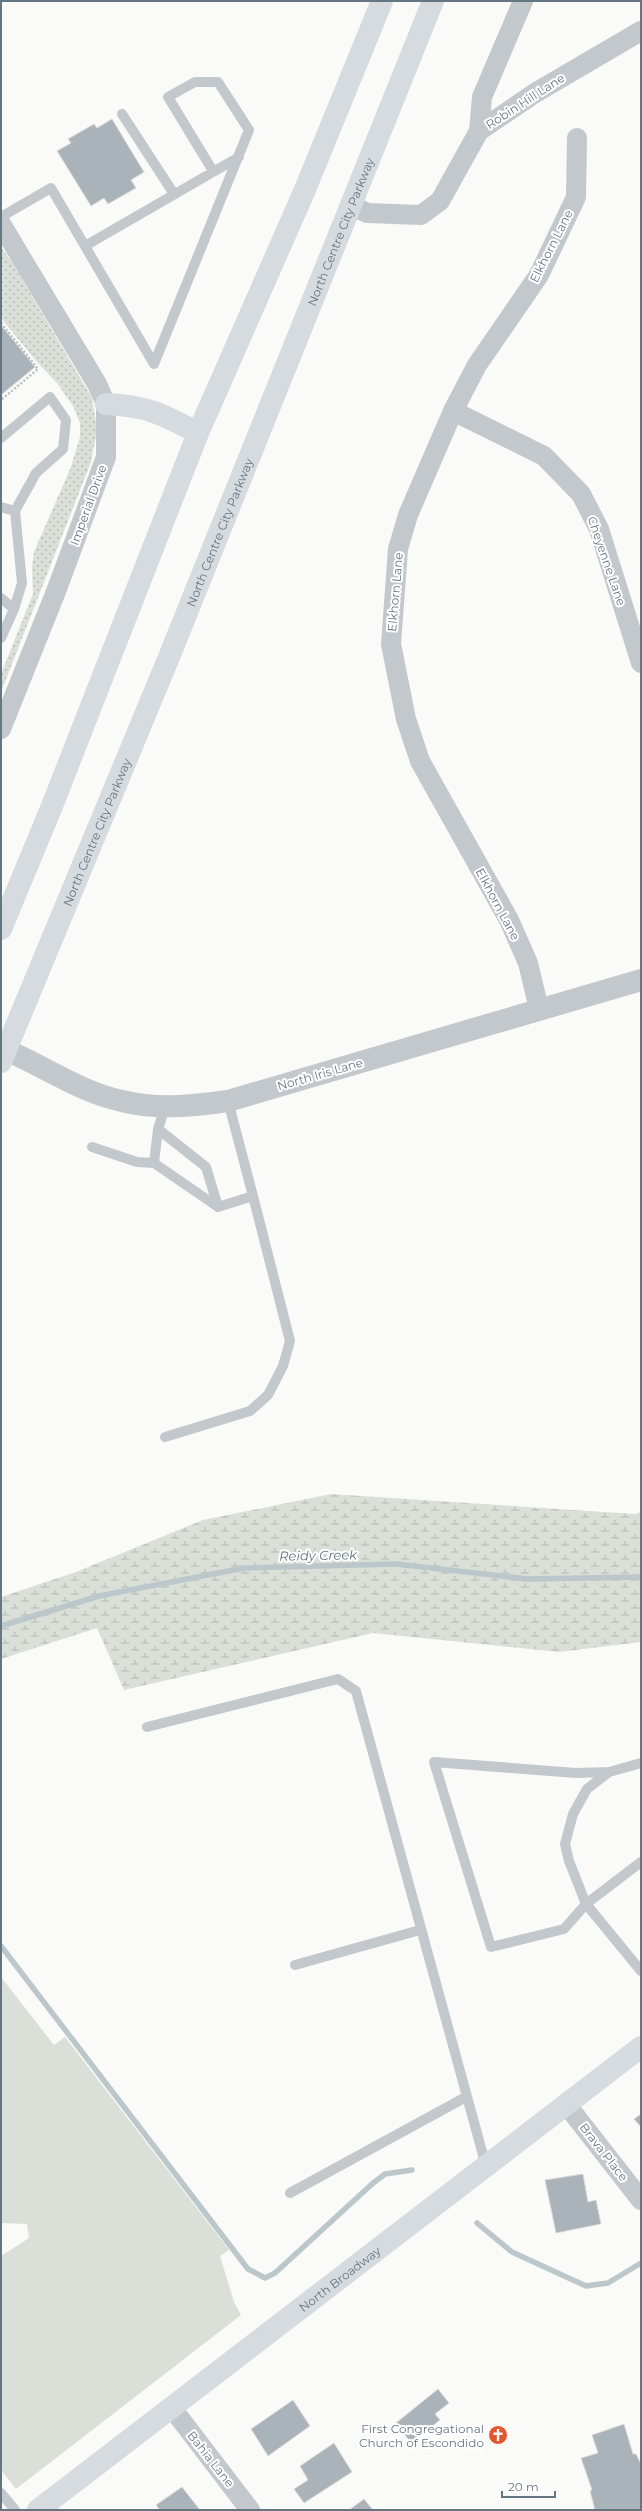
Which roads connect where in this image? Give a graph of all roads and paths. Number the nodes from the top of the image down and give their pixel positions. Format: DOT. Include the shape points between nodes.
graph roads {
  1 [pos="382,1"];
  2 [pos="433,1"];
  3 [pos="523,1"];
  4 [pos="641,31"];
  5 [pos="122,114"];
  6 [pos="479,131"];
  7 [pos="577,138"];
  8 [pos="239,157"];
  9 [pos="213,171"];
  10 [pos="174,194"];
  11 [pos="351,205"];
  12 [pos="1,217"];
  13 [pos="1,224"];
  14 [pos="85,246"];
  15 [pos="1,323"];
  16 [pos="1,400"];
  17 [pos="106,404"];
  18 [pos="453,411"];
  19 [pos="198,433"];
  20 [pos="1,438"];
  21 [pos="1,507"];
  22 [pos="15,511"];
  23 [pos="1,598"];
  24 [pos="14,608"];
  25 [pos="1,638"];
  26 [pos="641,663"];
  27 [pos="1,729"];
  28 [pos="1,929"];
  29 [pos="641,980"];
  30 [pos="538,1009"];
  31 [pos="3,1053"];
  32 [pos="228,1101"];
  33 [pos="166,1108"];
  34 [pos="158,1129"];
  35 [pos="92,1147"];
  36 [pos="154,1163"];
  37 [pos="253,1196"];
  38 [pos="218,1207"];
  39 [pos="165,1437"];
  40 [pos="147,1727"];
  41 [pos="641,1763"];
  42 [pos="609,1772"];
  43 [pos="641,1862"];
  44 [pos="586,1904"];
  45 [pos="420,1930"];
  46 [pos="295,1965"];
  47 [pos="641,1971"];
  48 [pos="641,2047"];
  49 [pos="466,2097"];
  50 [pos="566,2104"];
  51 [pos="486,2166"];
  52 [pos="290,2193"];
  53 [pos="641,2200"];
  54 [pos="172,2408"];
  55 [pos="1,2492"];
  56 [pos="15,2510"];
  57 [pos="38,2510"];
  58 [pos="250,2510"];
  1 -- 19 [label="main road" via="304,192"];
  2 -- 11 [label="main road, North Centre City Parkway"];
  3 -- 6 [label="street" via="482,97"];
  4 -- 6 [label="street, Robin Hill Lane" via="534,93"];
  5 -- 10 [label="lane"];
  6 -- 11 [label="street, Robin Hill Lane" via="440,201 421,215 367,213"];
  7 -- 18 [label="street, Elkhorn Lane" via="576,197 538,275 477,365"];
  8 -- 9 [label="lane"];
  8 -- 9 [label="lane" via="249,130 218,82 195,82 168,97"];
  8 -- 14 [label="lane" via="154,364"];
  9 -- 10 [label="lane"];
  10 -- 14 [label="lane"];
  11 -- 31 [label="main road, North Centre City Parkway" via="169,657"];
  12 -- 14 [label="lane" via="51,188"];
  13 -- 17 [label="street, Imperial Drive" via="97,384"];
  15 -- 16 [label="path" via="38,369"];
  17 -- 19 [label="main road" via="132,405 155,411"];
  17 -- 27 [label="street, Imperial Drive" via="106,457"];
  18 -- 26 [label="street, Cheyenne Lane" via="544,456 581,494 599,529"];
  18 -- 30 [label="street, Elkhorn Lane" via="408,515 398,549 391,644 406,719 420,761 509,920 528,963"];
  19 -- 28 [label="main road"];
  20 -- 22 [label="lane" via="50,397 66,420 63,449 36,473"];
  21 -- 22 [label="lane"];
  22 -- 24 [label="lane" via="22,583"];
  23 -- 24 [label="lane"];
  24 -- 25 [label="lane"];
  29 -- 30 [label="street, North Iris Lane"];
  30 -- 32 [label="street, North Iris Lane"];
  31 -- 33 [label="street, North Iris Lane" via="110,1098"];
  32 -- 33 [label="street, North Iris Lane"];
  32 -- 37 [label="lane"];
  33 -- 34 [label="lane"];
  34 -- 36 [label="lane"];
  34 -- 38 [label="lane" via="206,1167"];
  35 -- 36 [label="lane" via="137,1162"];
  36 -- 38 [label="lane"];
  37 -- 38 [label="lane"];
  37 -- 39 [label="lane" via="290,1341 283,1366 268,1395 250,1411"];
  40 -- 45 [label="lane" via="338,1680 356,1691"];
  41 -- 42 [label="lane"];
  42 -- 44 [label="lane" via="587,1789 574,1814 565,1844"];
  42 -- 44 [label="lane" via="576,1773 434,1762 491,1947 564,1929"];
  43 -- 44 [label="lane"];
  44 -- 47 [label="lane"];
  45 -- 46 [label="lane"];
  45 -- 49 [label="lane"];
  48 -- 50 [label="main road, North Broadway"];
  49 -- 51 [label="lane"];
  49 -- 52 [label="lane"];
  50 -- 51 [label="main road, North Broadway"];
  50 -- 53 [label="street, Brava Place"];
  51 -- 54 [label="main road, North Broadway"];
  54 -- 57 [label="main road, North Broadway"];
  54 -- 58 [label="street, Bahia Lane"];
  55 -- 56 [label="lane"];
}
